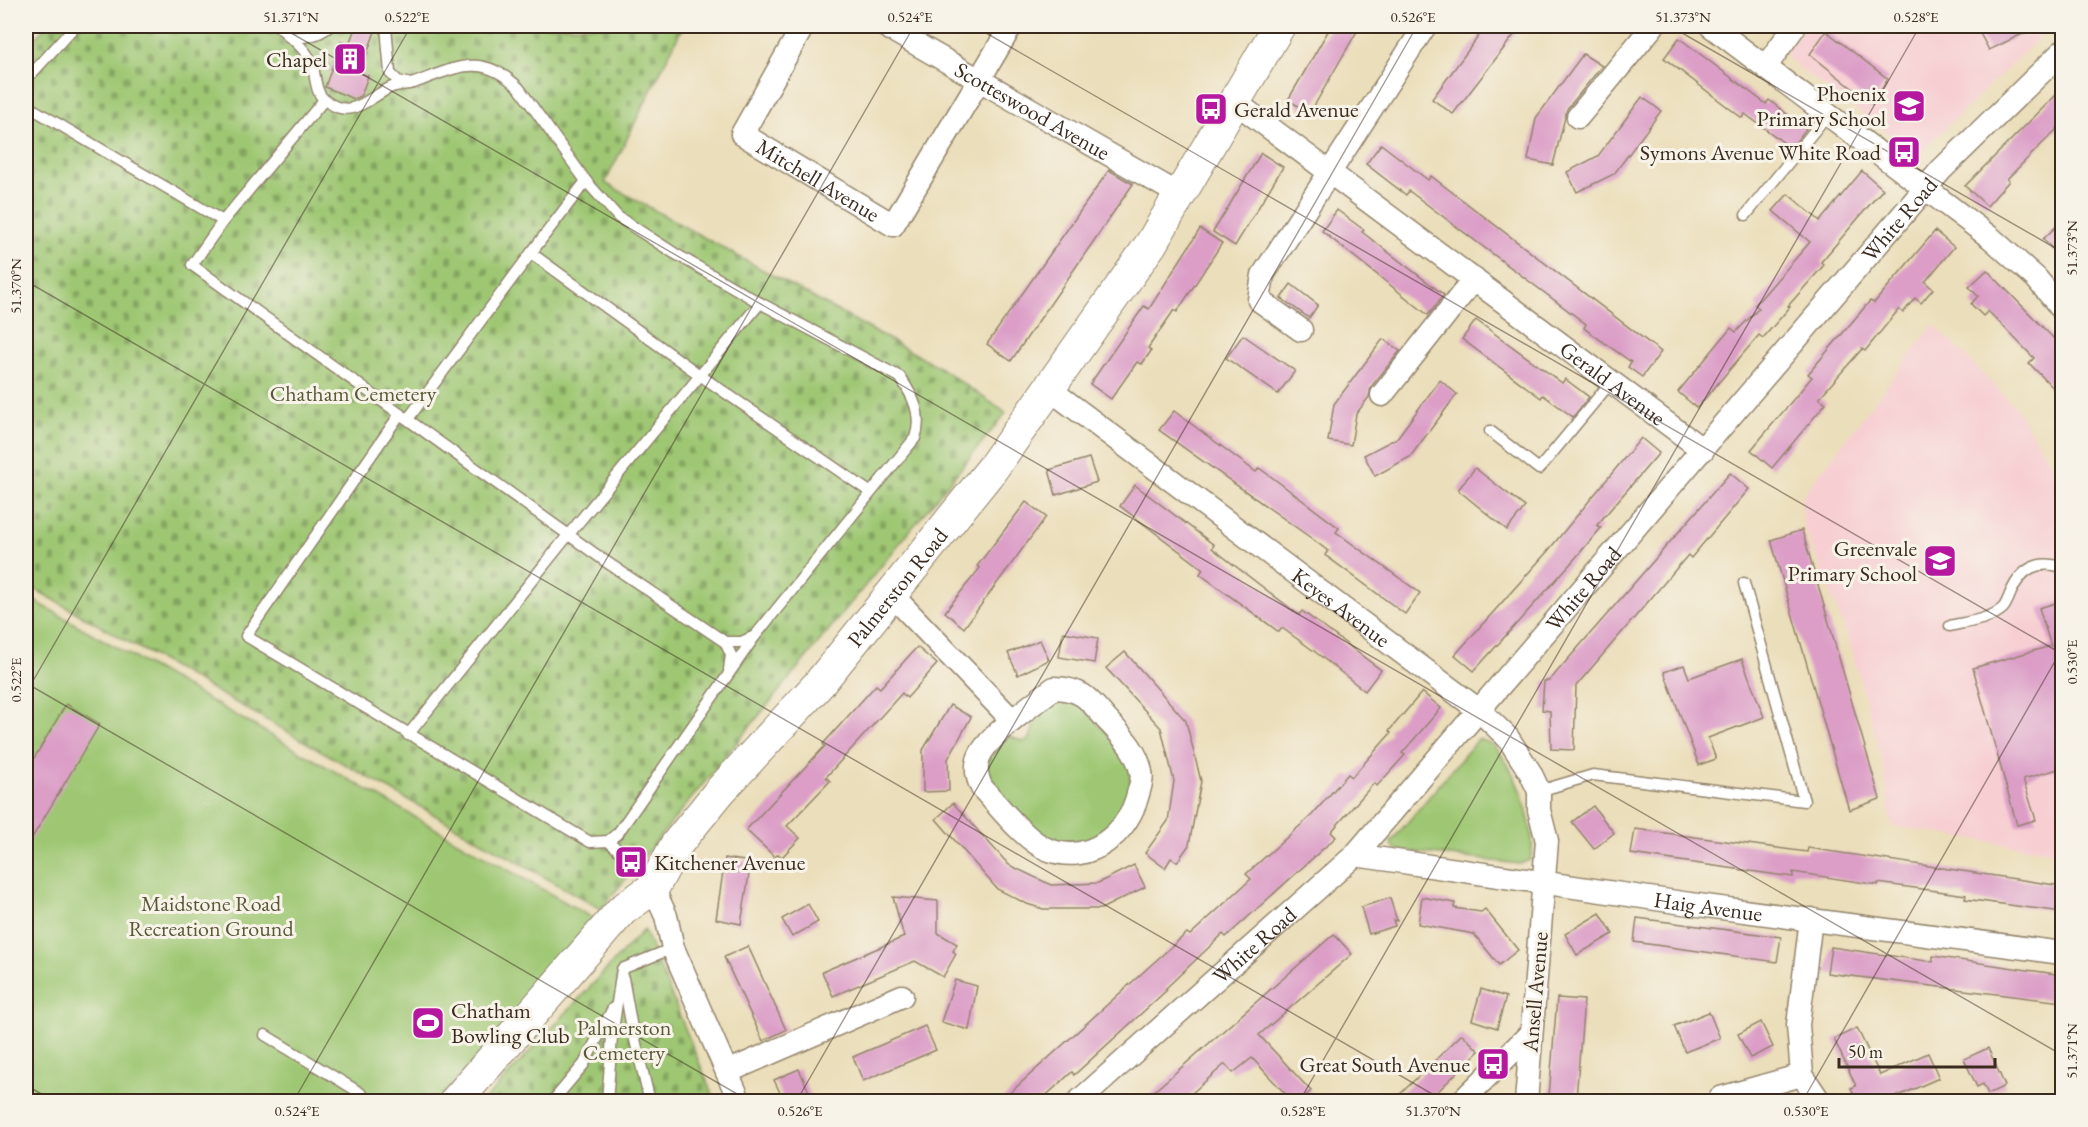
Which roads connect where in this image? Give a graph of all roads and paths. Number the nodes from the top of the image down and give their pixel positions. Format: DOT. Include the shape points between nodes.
graph roads {
  1 [pos="75,26"];
  2 [pos="278,26"];
  3 [pos="330,26"];
  4 [pos="386,26"];
  5 [pos="804,26"];
  6 [pos="885,26"];
  7 [pos="1011,26"];
  8 [pos="1279,26"];
  9 [pos="1425,26"];
  10 [pos="1653,26"];
  11 [pos="1711,26"];
  12 [pos="1796,26"];
  13 [pos="289,37"];
  14 [pos="2062,52"];
  15 [pos="1766,66"];
  16 [pos="980,79"];
  17 [pos="26,80"];
  18 [pos="410,84"];
  19 [pos="324,100"];
  20 [pos="1235,102"];
  21 [pos="26,105"];
  22 [pos="1828,114"];
  23 [pos="1578,117"];
  24 [pos="1330,172"];
  25 [pos="586,181"];
  26 [pos="1926,188"];
  27 [pos="1180,195"];
  28 [pos="1746,215"];
  29 [pos="223,221"];
  30 [pos="531,253"];
  31 [pos="1474,279"];
  32 [pos="760,303"];
  33 [pos="2062,309"];
  34 [pos="1300,330"];
  35 [pos="701,376"];
  36 [pos="1611,382"];
  37 [pos="1048,388"];
  38 [pos="1382,395"];
  39 [pos="404,416"];
  40 [pos="1491,431"];
  41 [pos="1703,450"];
  42 [pos="870,492"];
  43 [pos="569,534"];
  44 [pos="2062,567"];
  45 [pos="1744,583"];
  46 [pos="892,595"];
  47 [pos="1950,626"];
  48 [pos="755,636"];
  49 [pos="725,642"];
  50 [pos="728,674"];
  51 [pos="1480,711"];
  52 [pos="1012,720"];
  53 [pos="408,735"];
  54 [pos="1539,791"];
  55 [pos="608,841"];
  56 [pos="1355,855"];
  57 [pos="1545,883"];
  58 [pos="653,888"];
  59 [pos="1811,919"];
  60 [pos="673,948"];
  61 [pos="2062,953"];
  62 [pos="622,969"];
  63 [pos="902,996"];
  64 [pos="616,1002"];
  65 [pos="1531,1034"];
  66 [pos="265,1035"];
  67 [pos="727,1072"];
  68 [pos="1802,1075"];
  69 [pos="1720,1098"];
  70 [pos="370,1101"];
  71 [pos="455,1101"];
  72 [pos="552,1101"];
  73 [pos="607,1101"];
  74 [pos="650,1101"];
  75 [pos="740,1101"];
  76 [pos="1078,1101"];
  77 [pos="1461,1101"];
  78 [pos="1526,1101"];
  79 [pos="1820,1101"];
  1 -- 17 [label="lane"];
  2 -- 13 [label="lane"];
  3 -- 13 [label="lane" via="306,38"];
  4 -- 18 [label="lane" via="390,73 398,81"];
  5 -- 16 [label="street, Mitchell Avenue" via="742,134 893,225"];
  6 -- 16 [label="street, Scotteswood Avenue"];
  7 -- 16 [label="street"];
  8 -- 20 [label="street, Palmerston Road"];
  9 -- 24 [label="street"];
  10 -- 23 [label="street"];
  11 -- 15 [label="street"];
  12 -- 15 [label="street"];
  13 -- 19 [label="lane" via="312,63"];
  14 -- 26 [label="street, White Road"];
  15 -- 22 [label="street"];
  16 -- 27 [label="street, Scotteswood Avenue"];
  18 -- 19 [label="lane" via="391,87 358,109 341,109"];
  18 -- 25 [label="lane" via="471,64 506,75"];
  19 -- 29 [label="lane"];
  20 -- 24 [label="street, Gerald Avenue"];
  20 -- 27 [label="street, Palmerston Road"];
  21 -- 29 [label="lane"];
  22 -- 26 [label="street"];
  22 -- 28 [label="lane"];
  24 -- 31 [label="street, Gerald Avenue"];
  24 -- 34 [label="street" via="1263,275 1259,300"];
  25 -- 30 [label="lane"];
  25 -- 32 [label="lane" via="618,217"];
  26 -- 33 [label="street" via="2036,278"];
  26 -- 41 [label="street, White Road"];
  27 -- 37 [label="street, Palmerston Road" via="1129,278"];
  29 -- 39 [label="lane" via="192,265"];
  30 -- 35 [label="lane"];
  30 -- 39 [label="lane"];
  31 -- 36 [label="street, Gerald Avenue"];
  31 -- 38 [label="street"];
  32 -- 35 [label="lane"];
  32 -- 42 [label="lane" via="900,377 910,392 918,416 915,438"];
  35 -- 42 [label="lane"];
  35 -- 43 [label="lane"];
  36 -- 40 [label="lane" via="1539,469"];
  36 -- 41 [label="street, Gerald Avenue"];
  37 -- 46 [label="street, Palmerston Road" via="992,469"];
  37 -- 51 [label="street, Keyes Avenue"];
  39 -- 43 [label="lane"];
  39 -- 53 [label="lane" via="246,636"];
  41 -- 51 [label="street, White Road"];
  42 -- 48 [label="lane"];
  43 -- 49 [label="lane"];
  43 -- 53 [label="lane"];
  44 -- 47 [label="lane" via="2048,563 2032,566 2014,586 2003,608 1987,617"];
  45 -- 54 [label="lane" via="1804,801 1593,775"];
  46 -- 52 [label="street"];
  46 -- 58 [label="street, Palmerston Road" via="819,684 683,836"];
  48 -- 49 [label="lane" via="741,642"];
  48 -- 50 [label="lane"];
  49 -- 50 [label="lane" via="731,655"];
  50 -- 55 [label="lane" via="618,833"];
  51 -- 54 [label="street, Keyes Avenue" via="1508,738"];
  51 -- 56 [label="street, White Road"];
  52 -- 52 [label="street" via="1054,688 1074,689 1089,699 1130,745 1142,774 1135,809 1124,828 1108,842 1083,852 1049,850 1035,842 982,788 977,778 978,760"];
  53 -- 55 [label="lane" via="590,842"];
  54 -- 57 [label="street, Keyes Avenue" via="1539,810 1547,841"];
  55 -- 58 [label="lane" via="639,868"];
  56 -- 57 [label="street, Haig Avenue"];
  56 -- 76 [label="street, White Road"];
  57 -- 59 [label="street, Haig Avenue"];
  57 -- 65 [label="street, Ansell Avenue"];
  58 -- 60 [label="street" via="666,916"];
  58 -- 71 [label="street, Palmerston Road" via="622,910"];
  59 -- 61 [label="street, Haig Avenue"];
  59 -- 68 [label="street" via="1798,1025"];
  60 -- 62 [label="lane"];
  60 -- 67 [label="street"];
  62 -- 64 [label="lane"];
  62 -- 74 [label="lane"];
  63 -- 67 [label="street"];
  64 -- 72 [label="lane" via="584,1064"];
  64 -- 73 [label="lane"];
  65 -- 77 [label="street"];
  65 -- 78 [label="street, Ansell Avenue"];
  66 -- 70 [label="lane"];
  67 -- 75 [label="street"];
  68 -- 69 [label="street"];
  68 -- 79 [label="street"];
}
